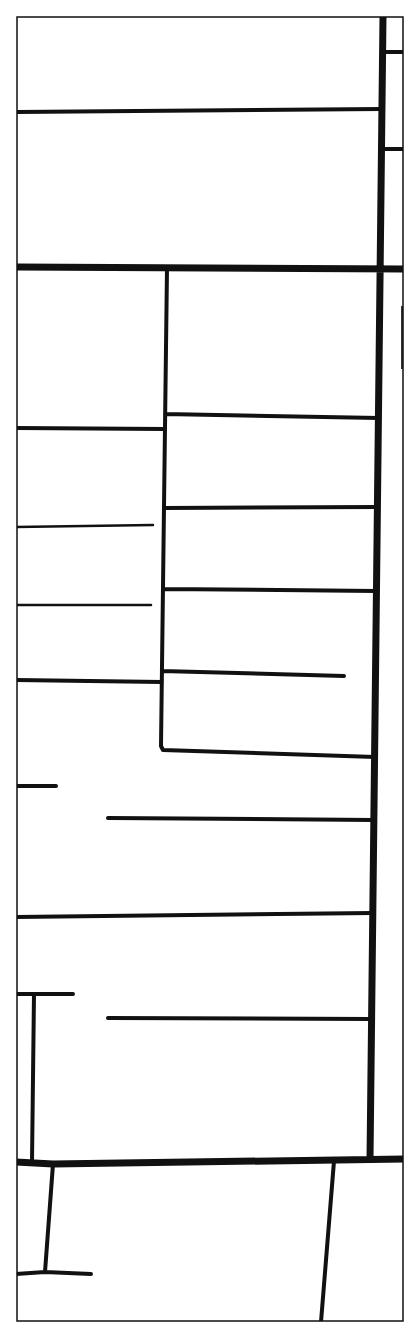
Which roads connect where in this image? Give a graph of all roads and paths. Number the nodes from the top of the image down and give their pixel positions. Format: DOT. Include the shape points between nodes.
graph roads {
  1 [pos="383,16"];
  2 [pos="383,52"];
  3 [pos="404,52"];
  4 [pos="382,109"];
  5 [pos="16,112"];
  6 [pos="382,149"];
  7 [pos="404,149"];
  8 [pos="16,267"];
  9 [pos="167,268"];
  10 [pos="380,269"];
  11 [pos="404,269"];
  12 [pos="165,414"];
  13 [pos="379,418"];
  14 [pos="16,428"];
  15 [pos="165,429"];
  16 [pos="378,507"];
  17 [pos="164,508"];
  18 [pos="164,525"];
  19 [pos="16,527"];
  20 [pos="163,589"];
  21 [pos="376,591"];
  22 [pos="16,605"];
  23 [pos="163,605"];
  24 [pos="162,671"];
  25 [pos="344,676"];
  26 [pos="16,680"];
  27 [pos="162,682"];
  28 [pos="375,757"];
  29 [pos="16,786"];
  30 [pos="56,786"];
  31 [pos="108,818"];
  32 [pos="374,820"];
  33 [pos="373,913"];
  34 [pos="16,917"];
  35 [pos="16,994"];
  36 [pos="34,994"];
  37 [pos="73,994"];
  38 [pos="108,1018"];
  39 [pos="371,1019"];
  40 [pos="404,1159"];
  41 [pos="370,1160"];
  42 [pos="334,1161"];
  43 [pos="16,1162"];
  44 [pos="32,1162"];
  45 [pos="53,1164"];
  46 [pos="45,1272"];
  47 [pos="16,1274"];
  48 [pos="91,1274"];
  49 [pos="321,1322"];
  1 -- 2 [label="street"];
  2 -- 3 [label="street"];
  2 -- 4 [label="street"];
  4 -- 5 [label="street"];
  4 -- 6 [label="street"];
  6 -- 7 [label="street"];
  6 -- 10 [label="street"];
  8 -- 9 [label="street"];
  9 -- 10 [label="street"];
  9 -- 12 [label="street"];
  10 -- 11 [label="street"];
  10 -- 13 [label="street"];
  12 -- 13 [label="street"];
  12 -- 15 [label="street"];
  13 -- 16 [label="street"];
  14 -- 15 [label="street"];
  15 -- 17 [label="street"];
  16 -- 17 [label="street"];
  16 -- 21 [label="street"];
  17 -- 18 [label="street"];
  18 -- 19 [label="path"];
  18 -- 20 [label="street"];
  20 -- 21 [label="street"];
  20 -- 23 [label="street"];
  21 -- 28 [label="street"];
  22 -- 23 [label="path"];
  23 -- 24 [label="street"];
  24 -- 25 [label="street"];
  24 -- 27 [label="street"];
  26 -- 27 [label="street"];
  27 -- 28 [label="street" via="163,750"];
  28 -- 32 [label="street"];
  29 -- 30 [label="street"];
  31 -- 32 [label="street"];
  32 -- 33 [label="street"];
  33 -- 34 [label="street"];
  33 -- 39 [label="street"];
  35 -- 36 [label="street"];
  36 -- 37 [label="street"];
  36 -- 44 [label="street"];
  38 -- 39 [label="street"];
  39 -- 41 [label="street"];
  40 -- 41 [label="street"];
  41 -- 42 [label="street"];
  42 -- 45 [label="street"];
  42 -- 49 [label="street"];
  43 -- 44 [label="street"];
  44 -- 45 [label="street"];
  45 -- 46 [label="street"];
  46 -- 47 [label="street"];
  46 -- 48 [label="street"];
}
